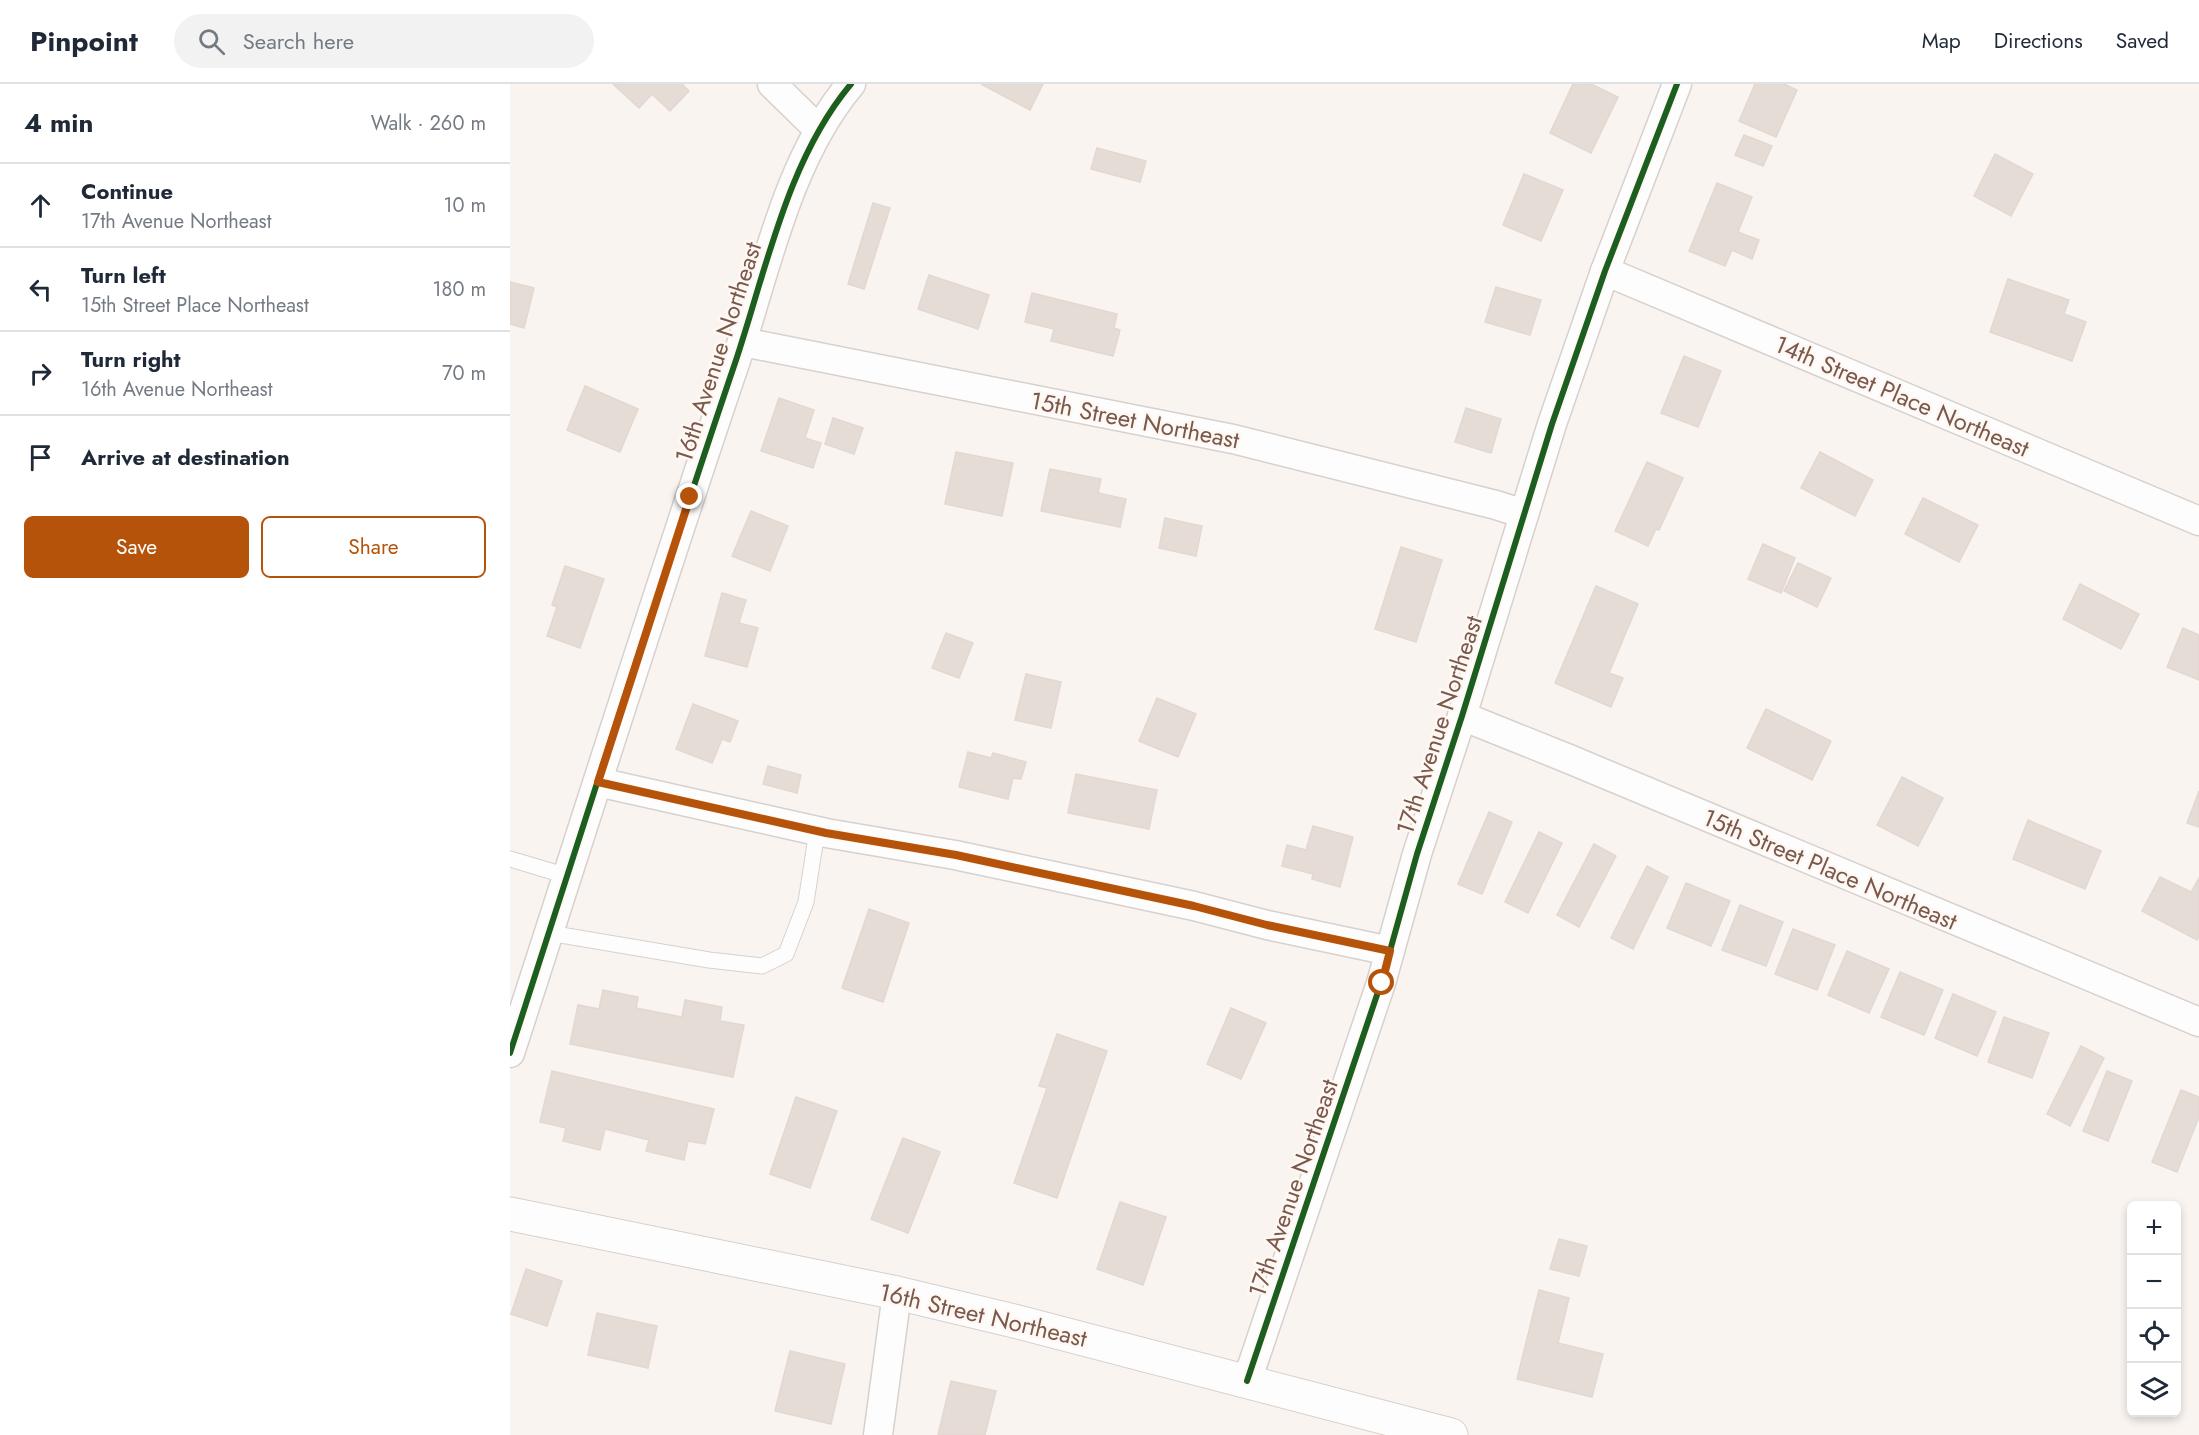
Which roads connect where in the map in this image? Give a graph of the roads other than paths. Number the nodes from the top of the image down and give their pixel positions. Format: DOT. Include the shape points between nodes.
graph roads {
  1 [pos="772,84"];
  2 [pos="851,84"];
  3 [pos="1677,84"];
  4 [pos="819,130"];
  5 [pos="1605,272"];
  6 [pos="743,342"];
  7 [pos="1524,514"];
  8 [pos="2199,521"];
  9 [pos="1462,716"];
  10 [pos="598,782"];
  11 [pos="817,831"];
  12 [pos="510,859"];
  13 [pos="567,876"];
  14 [pos="549,933"];
  15 [pos="1390,951"];
  16 [pos="2199,1022"];
  17 [pos="510,1053"];
  18 [pos="510,1214"];
  19 [pos="897,1293"];
  20 [pos="1247,1381"];
  21 [pos="878,1435"];
  22 [pos="1451,1435"];
  1 -- 4 [label="street"];
  2 -- 4 [label="street, 16th Avenue Northeast"];
  3 -- 5 [label="street, 17th Avenue Northeast"];
  4 -- 6 [label="street, 16th Avenue Northeast" via="769,251"];
  5 -- 7 [label="street, 17th Avenue Northeast"];
  5 -- 8 [label="street, 14th Street Place Northeast"];
  6 -- 7 [label="street, 15th Street Northeast" via="1233,439"];
  6 -- 10 [label="street, 16th Avenue Northeast"];
  7 -- 9 [label="street, 17th Avenue Northeast"];
  9 -- 15 [label="street, 17th Avenue Northeast"];
  9 -- 16 [label="street, 15th Street Place Northeast"];
  10 -- 11 [label="street"];
  10 -- 13 [label="street, 16th Avenue Northeast"];
  11 -- 14 [label="lane" via="806,902 786,954 762,966"];
  11 -- 15 [label="street" via="956,855"];
  12 -- 13 [label="lane"];
  13 -- 14 [label="street, 16th Avenue Northeast"];
  14 -- 17 [label="street, 16th Avenue Northeast"];
  15 -- 20 [label="street, 17th Avenue Northeast"];
  18 -- 19 [label="main road, 16th Street Northeast"];
  19 -- 20 [label="main road, 16th Street Northeast"];
  19 -- 21 [label="street"];
  20 -- 22 [label="main road, 16th Street Northeast"];
}
